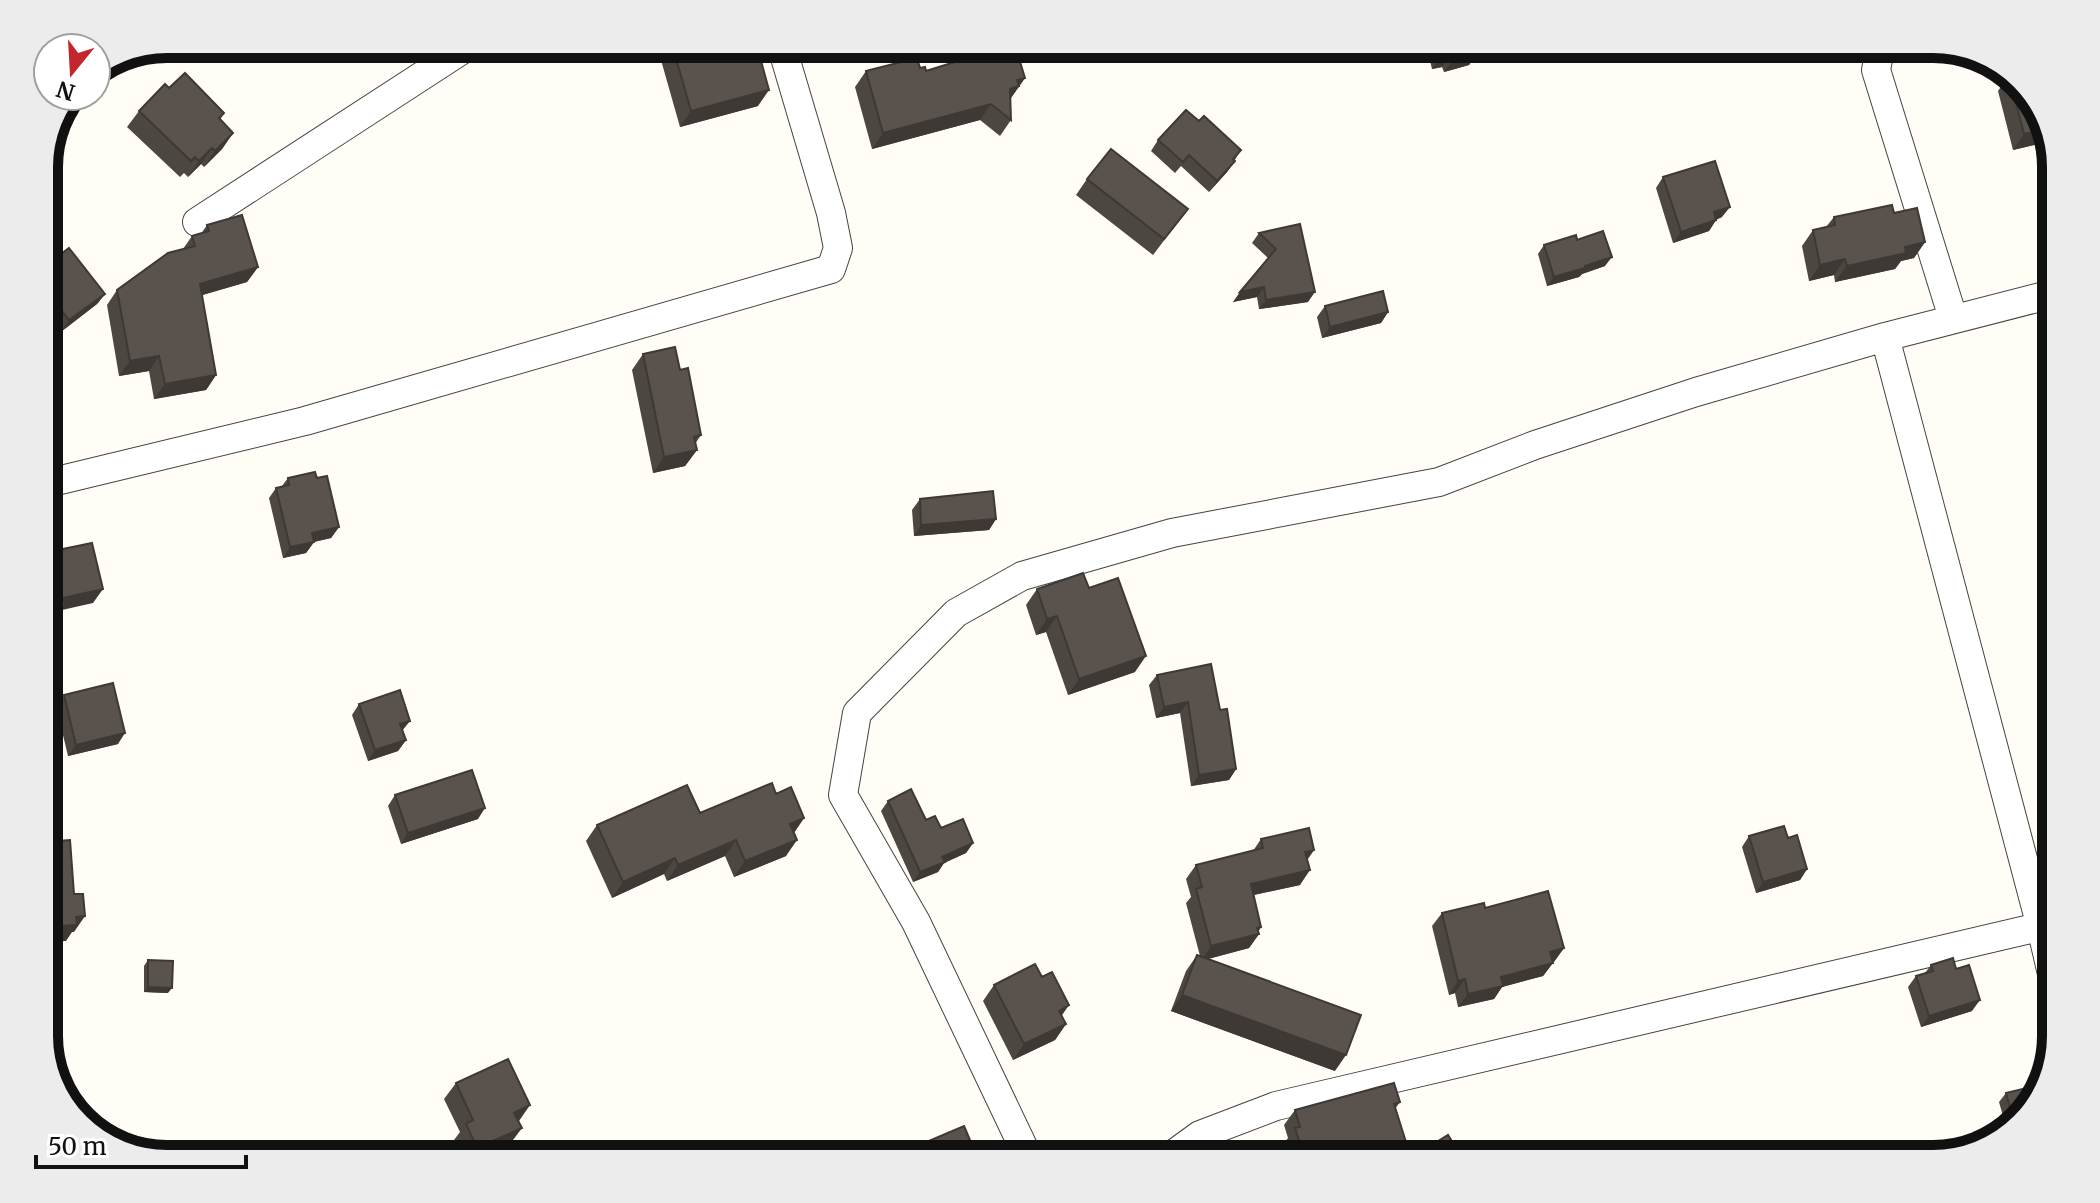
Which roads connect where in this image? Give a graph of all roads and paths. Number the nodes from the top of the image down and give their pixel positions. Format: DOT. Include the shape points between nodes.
graph roads {
  1 [pos="449,58"];
  2 [pos="785,58"];
  3 [pos="1878,58"];
  4 [pos="197,222"];
  5 [pos="2042,296"];
  6 [pos="1953,318"];
  7 [pos="1885,337"];
  8 [pos="58,481"];
  9 [pos="2042,900"];
  10 [pos="2042,927"];
  11 [pos="1022,1145"];
  12 [pos="1186,1145"];
  1 -- 4 [label="street"];
  2 -- 8 [label="street" via="831,213 838,248 831,269 305,421"];
  3 -- 6 [label="street" via="1876,70"];
  5 -- 6 [label="street"];
  6 -- 7 [label="street"];
  7 -- 9 [label="street"];
  7 -- 11 [label="street" via="1696,392 1439,482 1172,533 1022,576 956,613 857,713 843,795 916,922"];
  10 -- 12 [label="street" via="1276,1106"];
}
